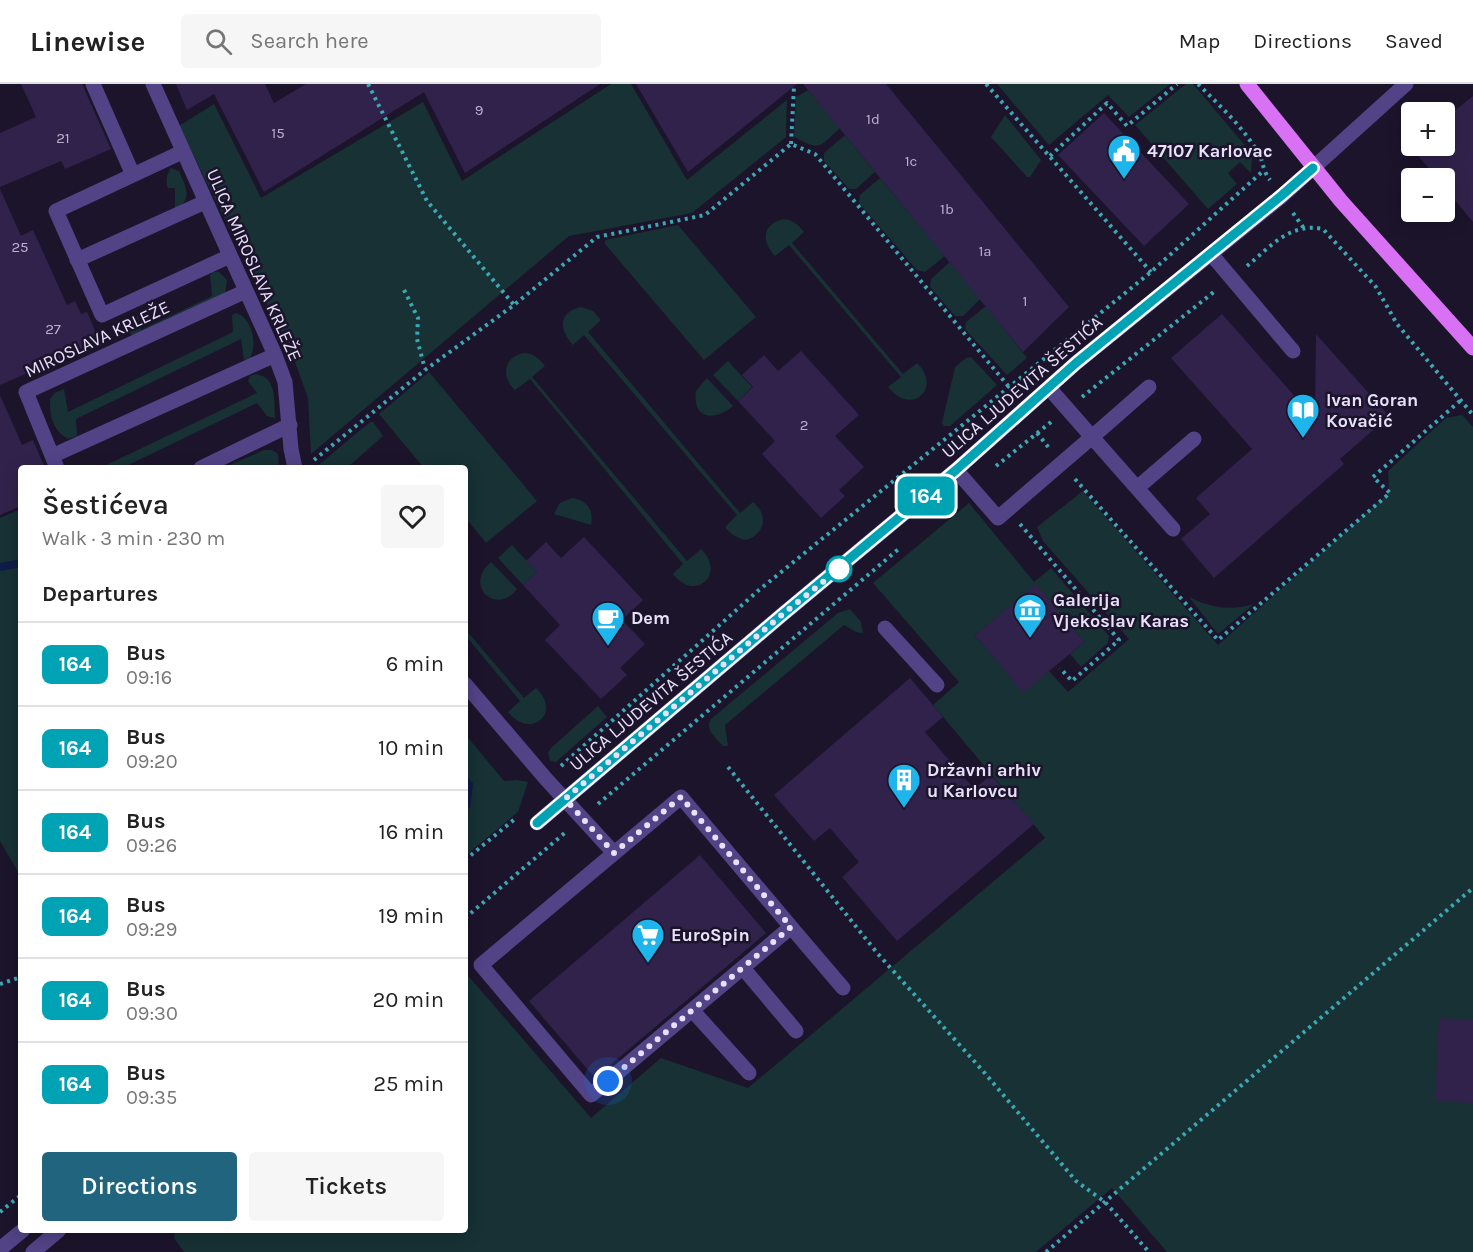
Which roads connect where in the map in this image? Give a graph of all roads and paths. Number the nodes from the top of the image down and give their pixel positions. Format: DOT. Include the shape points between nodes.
graph roads {
  1 [pos="93,84"];
  2 [pos="153,84"];
  3 [pos="368,84"];
  4 [pos="986,84"];
  5 [pos="1178,84"];
  6 [pos="1198,84"];
  7 [pos="1247,84"];
  8 [pos="1406,84"];
  9 [pos="794,86"];
  10 [pos="790,144"];
  11 [pos="182,152"];
  12 [pos="1050,156"];
  13 [pos="1313,168"];
  14 [pos="133,175"];
  15 [pos="205,202"];
  16 [pos="1211,254"];
  17 [pos="230,256"];
  18 [pos="77,260"];
  19 [pos="1150,272"];
  20 [pos="1232,278"];
  21 [pos="404,290"];
  22 [pos="246,291"];
  23 [pos="514,305"];
  24 [pos="1461,335"];
  25 [pos="1473,348"];
  26 [pos="1293,351"];
  27 [pos="275,355"];
  28 [pos="1473,358"];
  29 [pos="425,370"];
  30 [pos="1009,387"];
  31 [pos="1149,387"];
  32 [pos="1048,388"];
  33 [pos="1461,400"];
  34 [pos="1066,410"];
  35 [pos="1473,415"];
  36 [pos="290,425"];
  37 [pos="1037,433"];
  38 [pos="1092,437"];
  39 [pos="1194,439"];
  40 [pos="313,460"];
  41 [pos="54,462"];
  42 [pos="1061,464"];
  43 [pos="207,465"];
  44 [pos="295,465"];
  45 [pos="956,470"];
  46 [pos="970,487"];
  47 [pos="1137,488"];
  48 [pos="1008,510"];
  49 [pos="1173,529"];
  50 [pos="907,541"];
  51 [pos="885,628"];
  52 [pos="1060,668"];
  53 [pos="937,685"];
  54 [pos="468,688"];
  55 [pos="728,767"];
  56 [pos="546,779"];
  57 [pos="565,799"];
  58 [pos="518,817"];
  59 [pos="582,818"];
  60 [pos="537,823"];
  61 [pos="614,853"];
  62 [pos="468,858"];
  63 [pos="1473,888"];
  64 [pos="468,915"];
  65 [pos="791,927"];
  66 [pos="743,968"];
  67 [pos="18,978"];
  68 [pos="0,984"];
  69 [pos="843,988"];
  70 [pos="692,1010"];
  71 [pos="796,1031"];
  72 [pos="749,1073"];
  73 [pos="18,1197"];
  74 [pos="1105,1202"];
  75 [pos="0,1212"];
  76 [pos="19,1233"];
  77 [pos="55,1233"];
  78 [pos="0,1249"];
  79 [pos="33,1252"];
  80 [pos="1046,1252"];
  81 [pos="1149,1252"];
  1 -- 14 [label="street"];
  2 -- 11 [label="street, ULICA MIROSLAVA KRLEŽE"];
  3 -- 23 [label="path" via="427,201"];
  4 -- 12 [label="path"];
  5 -- 12 [label="path" via="1126,126 1107,103"];
  6 -- 19 [label="path" via="1246,135 1260,154 1263,171"];
  7 -- 13 [label="main road"];
  8 -- 13 [label="street, ULICA LJUDEVITA ŠESTIĆA"];
  9 -- 10 [label="path"];
  10 -- 23 [label="path" via="705,215 597,237"];
  10 -- 30 [label="path" via="814,154"];
  11 -- 14 [label="street, MIROSLAVA KRLEŽE"];
  11 -- 15 [label="street, ULICA MIROSLAVA KRLEŽE"];
  12 -- 19 [label="path"];
  13 -- 16 [label="street, ULICA LJUDEVITA ŠESTIĆA"];
  13 -- 24 [label="main road"];
  14 -- 18 [label="street, MIROSLAVA KRLEŽE" via="56,211"];
  15 -- 17 [label="street, ULICA MIROSLAVA KRLEŽE"];
  15 -- 18 [label="street"];
  16 -- 20 [label="street"];
  16 -- 32 [label="street, ULICA LJUDEVITA ŠESTIĆA"];
  17 -- 18 [label="street, MIROSLAVA KRLEŽE" via="102,315"];
  17 -- 22 [label="street, ULICA MIROSLAVA KRLEŽE"];
  19 -- 30 [label="path"];
  20 -- 26 [label="street"];
  20 -- 33 [label="path" via="1292,230 1313,226 1323,229 1376,288 1397,324"];
  20 -- 34 [label="path"];
  21 -- 29 [label="path" via="418,318 417,339"];
  22 -- 27 [label="street, ULICA MIROSLAVA KRLEŽE"];
  22 -- 41 [label="street, MIROSLAVA KRLEŽE" via="26,392"];
  23 -- 29 [label="path"];
  24 -- 25 [label="main road"];
  24 -- 28 [label="main road"];
  27 -- 36 [label="street, ULICA MIROSLAVA KRLEŽE" via="285,382"];
  27 -- 41 [label="street, MIROSLAVA KRLEŽE"];
  29 -- 40 [label="path"];
  30 -- 56 [label="path" via="759,590"];
  31 -- 38 [label="street"];
  32 -- 34 [label="street"];
  32 -- 45 [label="street, ULICA LJUDEVITA ŠESTIĆA"];
  33 -- 35 [label="path"];
  33 -- 42 [label="path" via="1373,477 1390,493 1218,640"];
  34 -- 37 [label="path"];
  34 -- 38 [label="street"];
  36 -- 43 [label="street"];
  36 -- 44 [label="street, ULICA MIROSLAVA KRLEŽE"];
  37 -- 42 [label="path"];
  37 -- 46 [label="path"];
  38 -- 42 [label="street"];
  38 -- 47 [label="street"];
  39 -- 47 [label="street"];
  42 -- 48 [label="street"];
  45 -- 46 [label="street"];
  45 -- 57 [label="street, ULICA LJUDEVITA ŠESTIĆA"];
  46 -- 48 [label="street" via="998,518"];
  47 -- 49 [label="street"];
  48 -- 52 [label="path" via="1119,640 1072,681"];
  50 -- 59 [label="path"];
  51 -- 53 [label="street"];
  54 -- 56 [label="street"];
  55 -- 74 [label="path" via="878,954 1076,1181"];
  56 -- 57 [label="street"];
  57 -- 59 [label="street"];
  57 -- 60 [label="street, ULICA LJUDEVITA ŠESTIĆA"];
  58 -- 62 [label="path"];
  59 -- 61 [label="street"];
  59 -- 64 [label="path"];
  61 -- 65 [label="street" via="681,797"];
  61 -- 70 [label="street" via="481,965 591,1095"];
  63 -- 74 [label="path"];
  65 -- 66 [label="street"];
  65 -- 69 [label="street"];
  66 -- 70 [label="street"];
  66 -- 71 [label="street"];
  67 -- 68 [label="path"];
  70 -- 72 [label="street"];
  73 -- 75 [label="path"];
  74 -- 80 [label="path"];
  74 -- 81 [label="path"];
  76 -- 78 [label="street"];
  77 -- 79 [label="street"];
}
